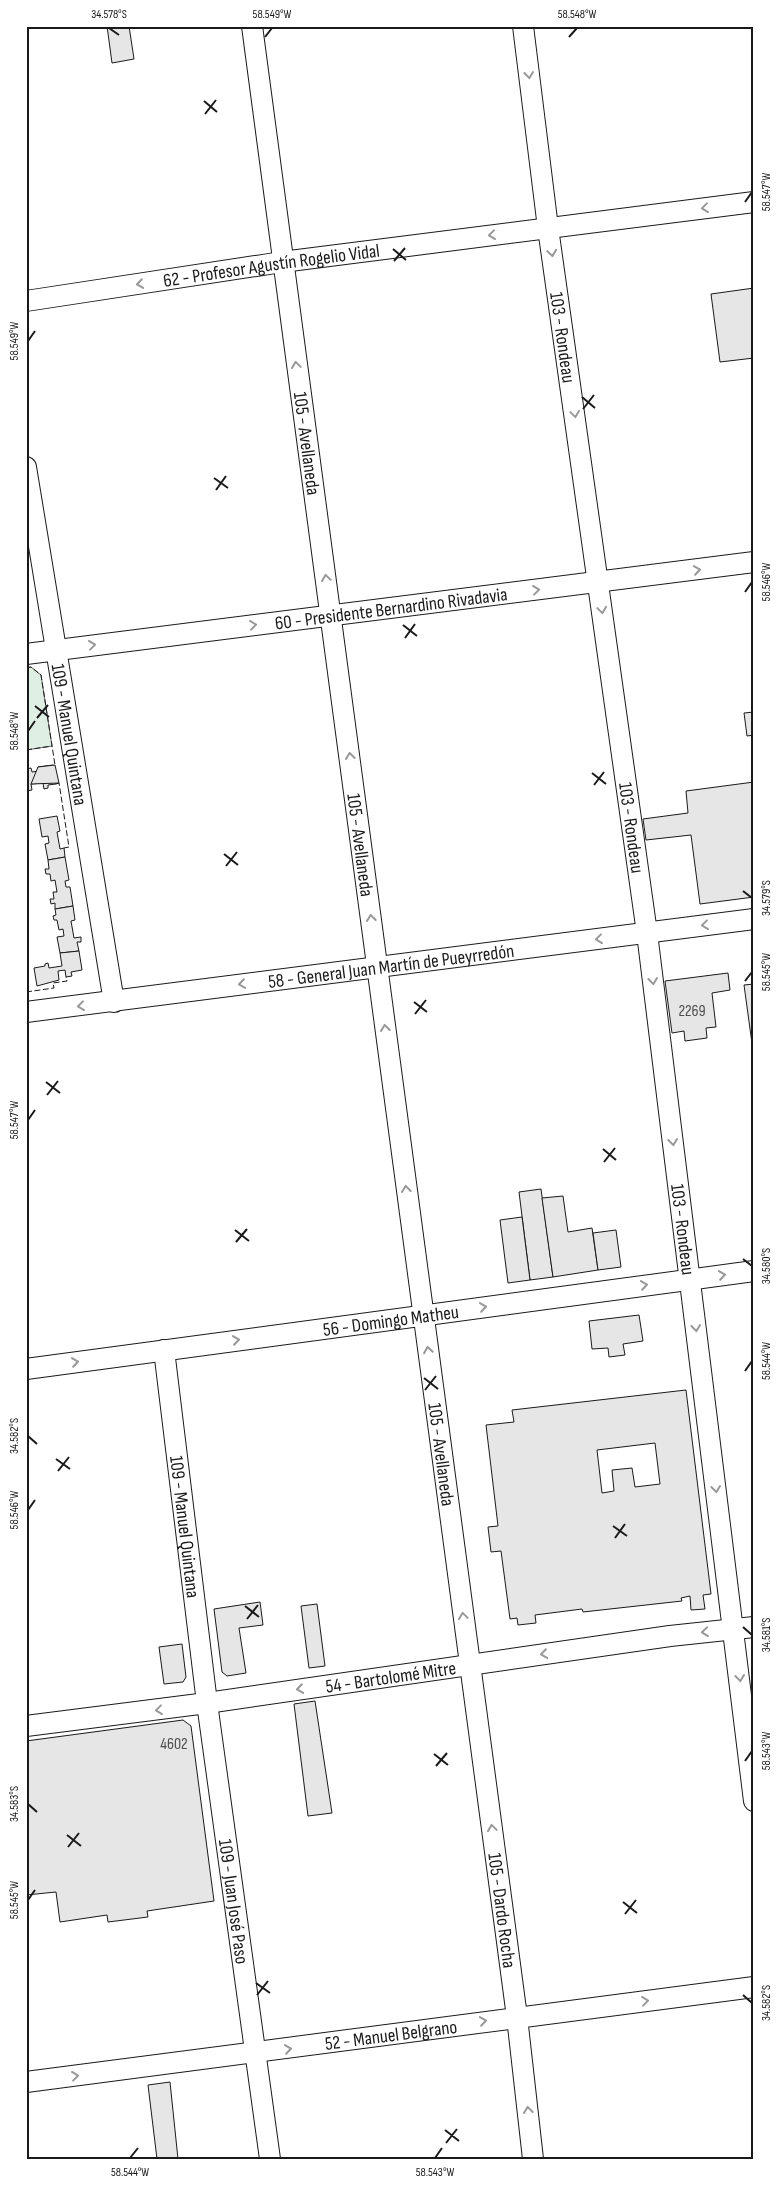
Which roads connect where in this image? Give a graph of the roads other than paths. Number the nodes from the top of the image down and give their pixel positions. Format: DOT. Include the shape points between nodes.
graph roads {
  1 [pos="252,26"];
  2 [pos="523,26"];
  3 [pos="754,202"];
  4 [pos="548,228"];
  5 [pos="282,262"];
  6 [pos="26,301"];
  7 [pos="26,467"];
  8 [pos="754,562"];
  9 [pos="598,583"];
  10 [pos="332,615"];
  11 [pos="56,650"];
  12 [pos="26,654"];
  13 [pos="754,919"];
  14 [pos="647,932"];
  15 [pos="377,966"];
  16 [pos="114,1002"];
  17 [pos="26,1012"];
  18 [pos="754,1271"];
  19 [pos="690,1280"];
  20 [pos="422,1315"];
  21 [pos="164,1350"];
  22 [pos="26,1369"];
  23 [pos="744,1628"];
  24 [pos="470,1664"];
  25 [pos="207,1703"];
  26 [pos="26,1726"];
  27 [pos="754,1801"];
  28 [pos="754,1987"];
  29 [pos="517,2017"];
  30 [pos="255,2053"];
  31 [pos="26,2082"];
  32 [pos="270,2159"];
  33 [pos="533,2159"];
  1 -- 5 [label="street, 105 - Avellaneda"];
  2 -- 4 [label="street, 103 - Rondeau, one-way"];
  3 -- 4 [label="street, 62 - Profesor Agustín Rogelio Vidal, one-way"];
  4 -- 5 [label="street, 62 - Profesor Agustín Rogelio Vidal, one-way"];
  4 -- 9 [label="street, 103 - Rondeau, one-way"];
  5 -- 6 [label="street, 62 - Profesor Agustín Rogelio Vidal, one-way"];
  10 -- 5 [label="street, 105 - Avellaneda, one-way"];
  7 -- 11 [label="street, 109 - Manuel Quintana"];
  9 -- 8 [label="street, 60 - Presidente Bernardino Rivadavia, one-way"];
  10 -- 9 [label="street, 60 - Presidente Bernardino Rivadavia, one-way"];
  9 -- 14 [label="street, 103 - Rondeau, one-way"];
  11 -- 10 [label="street, 60 - Presidente Bernardino Rivadavia, one-way"];
  15 -- 10 [label="street, 105 - Avellaneda, one-way"];
  11 -- 12 [label="street, 60 - Presidente Bernardino Rivadavia"];
  11 -- 16 [label="street, 109 - Manuel Quintana"];
  13 -- 14 [label="street, 58 - General Juan Martín de Pueyrredón, one-way"];
  14 -- 15 [label="street, 58 - General Juan Martín de Pueyrredón, one-way"];
  14 -- 19 [label="street, 103 - Rondeau, one-way"];
  15 -- 16 [label="street, 58 - General Juan Martín de Pueyrredón, one-way"];
  20 -- 15 [label="street, 105 - Avellaneda, one-way"];
  16 -- 17 [label="street, 58 - General Juan Martín de Pueyrredón, one-way"];
  19 -- 18 [label="street, 56 - Domingo Matheu, one-way"];
  20 -- 19 [label="street, 56 - Domingo Matheu, one-way"];
  19 -- 23 [label="street, 103 - Rondeau, one-way"];
  21 -- 20 [label="street, 56 - Domingo Matheu, one-way"];
  24 -- 20 [label="street, 105 - Avellaneda, one-way"];
  22 -- 21 [label="street, 56 - Domingo Matheu, one-way"];
  21 -- 25 [label="street, 109 - Manuel Quintana"];
  23 -- 24 [label="street, 54 - Bartolomé Mitre, one-way"];
  23 -- 27 [label="street, 103 - Rondeau, one-way"];
  24 -- 25 [label="street, 54 - Bartolomé Mitre, one-way"];
  29 -- 24 [label="street, 105 - Dardo Rocha, one-way"];
  25 -- 26 [label="street, 54 - Bartolomé Mitre, one-way"];
  25 -- 30 [label="street, 109 - Juan José Paso"];
  29 -- 28 [label="street, 52 - Manuel Belgrano, one-way"];
  30 -- 29 [label="street, 52 - Manuel Belgrano, one-way"];
  33 -- 29 [label="street, 105 - Dardo Rocha, one-way"];
  31 -- 30 [label="street, 52 - Manuel Belgrano, one-way"];
  30 -- 32 [label="street, 109 - Juan José Paso"];
}
